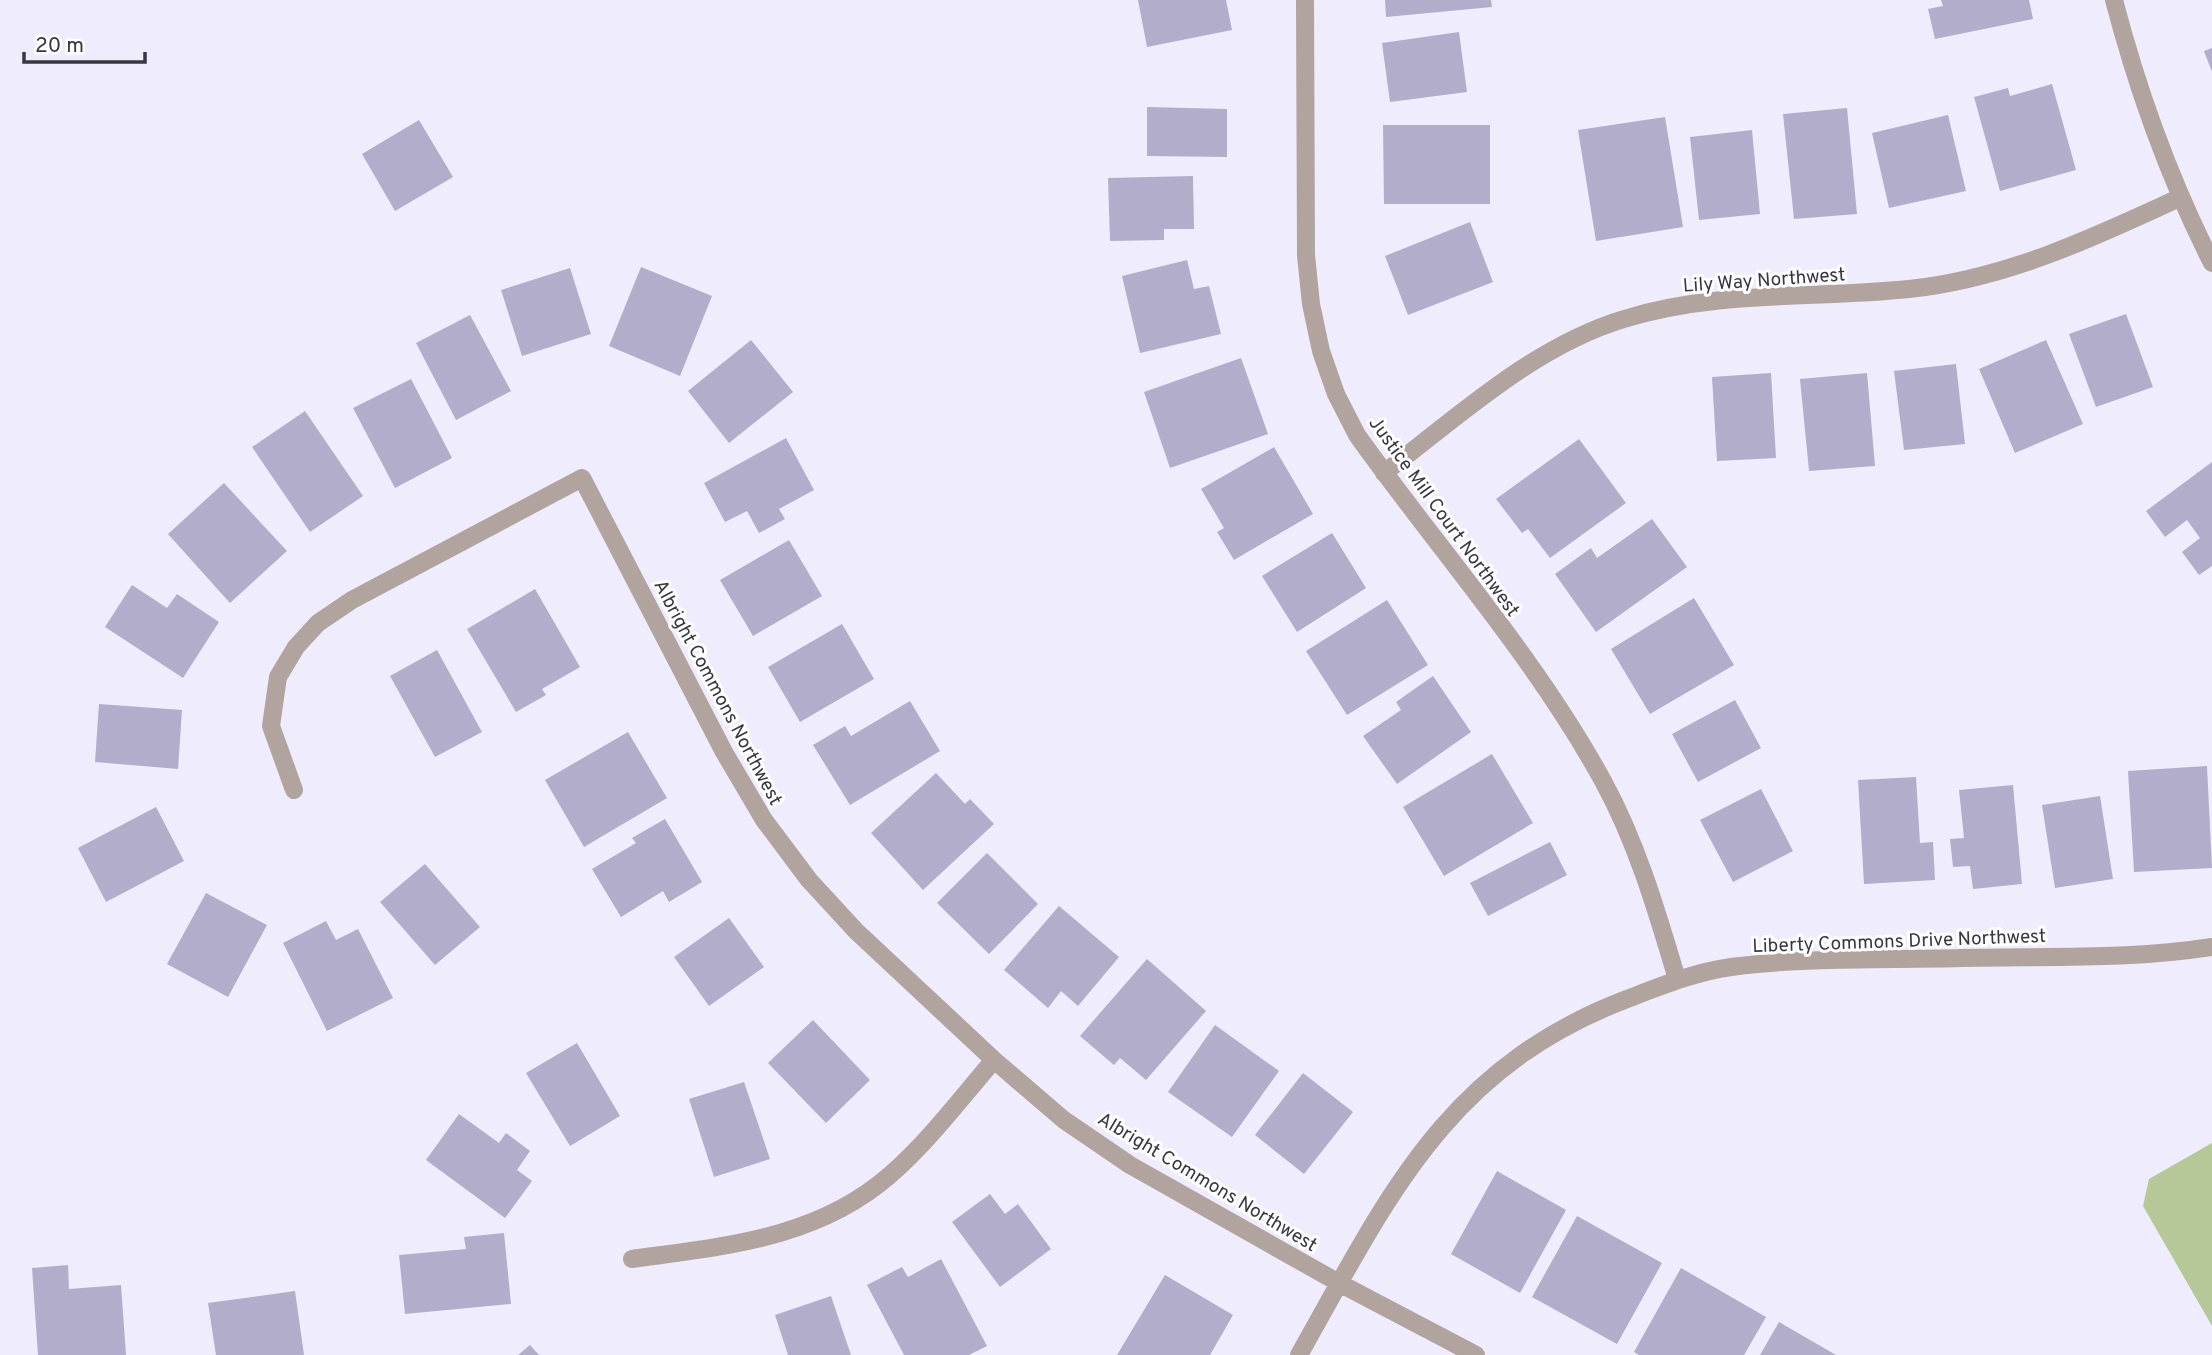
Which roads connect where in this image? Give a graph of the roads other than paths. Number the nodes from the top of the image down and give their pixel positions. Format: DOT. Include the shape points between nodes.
graph roads {
  1 [pos="1305,0"];
  2 [pos="2114,0"];
  3 [pos="2179,198"];
  4 [pos="2212,263"];
  5 [pos="1384,472"];
  6 [pos="294,790"];
  7 [pos="2212,947"];
  8 [pos="1676,979"];
  9 [pos="994,1060"];
  10 [pos="632,1259"];
  11 [pos="1339,1283"];
  12 [pos="1299,1355"];
  13 [pos="1476,1355"];
  1 -- 5 [label="street, Justice Mill Court Northwest" via="1306,255 1311,304 1336,394 1357,435"];
  2 -- 3 [label="street" via="2148,116"];
  3 -- 4 [label="street"];
  3 -- 5 [label="street, Lily Way Northwest" via="2053,254 1955,282 1889,291 1721,299 1624,319 1545,355"];
  5 -- 8 [label="street, Justice Mill Court Northwest" via="1567,718 1598,772 1651,892"];
  6 -- 9 [label="street, Albright Commons Northwest" via="271,726 278,677 318,623 352,600 582,478 764,820 809,880 856,931"];
  7 -- 8 [label="street, Liberty Commons Drive Northwest" via="2141,954 1794,962 1730,967"];
  8 -- 11 [label="street, Liberty Commons Drive Northwest" via="1564,1027 1491,1077 1431,1138 1395,1184"];
  9 -- 10 [label="street" via="891,1174 826,1218 746,1244"];
  9 -- 11 [label="street, Albright Commons Northwest" via="1064,1119 1130,1165"];
  11 -- 12 [label="street, Liberty Commons Drive Northwest"];
  11 -- 13 [label="street, Albright Commons Northwest"];
}
